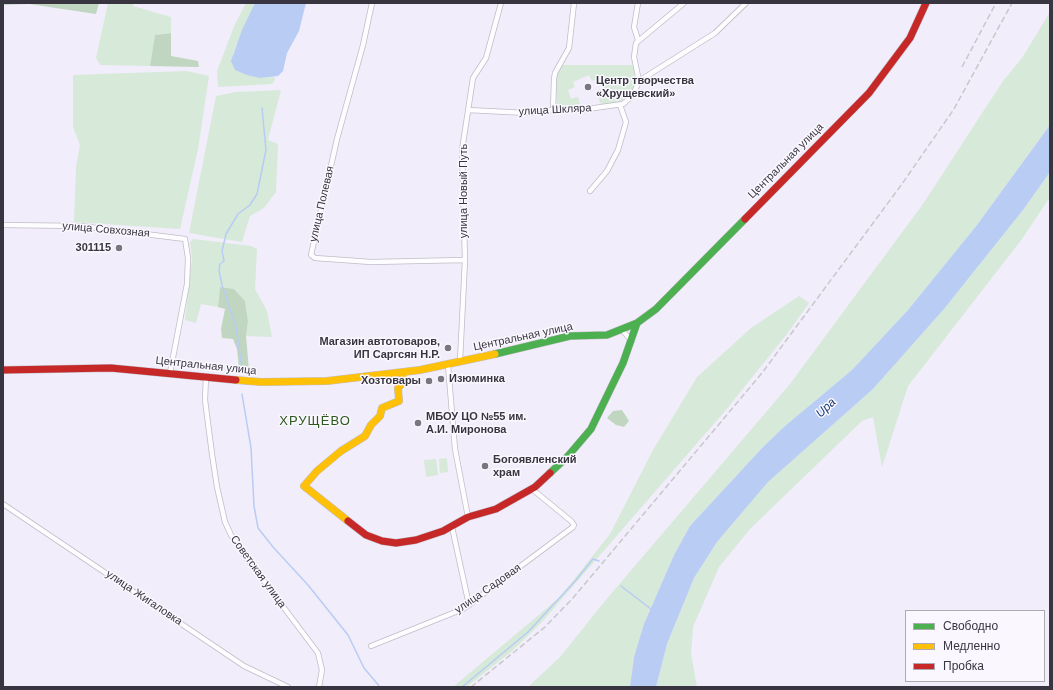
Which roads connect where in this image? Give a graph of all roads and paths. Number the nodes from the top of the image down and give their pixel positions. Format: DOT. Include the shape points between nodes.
graph roads {
  1 [pos="372,3"];
  2 [pos="501,3"];
  3 [pos="574,3"];
  4 [pos="638,3"];
  5 [pos="684,3"];
  6 [pos="746,3"];
  7 [pos="926,3"];
  8 [pos="638,40"];
  9 [pos="639,81"];
  10 [pos="620,105"];
  11 [pos="468,110"];
  12 [pos="553,110"];
  13 [pos="590,191"];
  14 [pos="3,225"];
  15 [pos="465,260"];
  16 [pos="637,323"];
  17 [pos="622,330"];
  18 [pos="632,341"];
  19 [pos="460,362"];
  20 [pos="448,364"];
  21 [pos="3,370"];
  22 [pos="170,373"];
  23 [pos="402,373"];
  24 [pos="206,376"];
  25 [pos="532,489"];
  26 [pos="3,504"];
  27 [pos="468,517"];
  28 [pos="452,527"];
  29 [pos="469,605"];
  30 [pos="371,646"];
  31 [pos="288,687"];
  32 [pos="319,687"];
  1 -- 15 [label="street, улица Полевая" via="311,255 315,258 371,262"];
  2 -- 11 [label="street, улица Новый Путь" via="486,58 473,78"];
  3 -- 12 [label="street" via="570,48 555,73"];
  4 -- 8 [label="street" via="634,27"];
  5 -- 8 [label="street"];
  6 -- 9 [label="street" via="715,33"];
  7 -- 16 [label="main road, Центральная улица" via="913,33 869,92 656,308"];
  8 -- 9 [label="street" via="634,57"];
  9 -- 10 [label="street" via="633,95"];
  10 -- 12 [label="street, улица Шкляра" via="580,110"];
  10 -- 13 [label="street" via="626,122 618,150 607,171"];
  11 -- 12 [label="street, улица Шкляра" via="527,113"];
  11 -- 15 [label="street, улица Новый Путь" via="462,165"];
  14 -- 22 [label="street, улица Совхозная" via="81,226 185,239 188,258 187,284"];
  15 -- 19 [label="street, улица Новый Путь"];
  16 -- 17 [label="main road, Центральная улица"];
  16 -- 18 [label="main road"];
  17 -- 18 [label="street"];
  17 -- 19 [label="main road, Центральная улица" via="607,335 554,339"];
  18 -- 25 [label="main road" via="591,429 568,456"];
  19 -- 20 [label="main road, Центральная улица"];
  20 -- 23 [label="main road, Центральная улица"];
  20 -- 27 [label="street" via="455,449"];
  21 -- 22 [label="main road, Центральная улица" via="111,368"];
  22 -- 24 [label="main road, Центральная улица"];
  23 -- 24 [label="main road, Центральная улица" via="351,380 297,383 254,382"];
  23 -- 28 [label="main road" via="404,381 398,388 399,401 382,408 380,416 365,436 341,451 304,486 366,535 385,542 416,540"];
  24 -- 32 [label="street, Советская улица" via="205,400 212,454 225,522 245,556 318,653 322,670"];
  25 -- 27 [label="main road" via="496,508"];
  25 -- 29 [label="street, улица Садовая" via="574,525"];
  26 -- 31 [label="street, улица Жигаловка" via="244,666"];
  27 -- 28 [label="main road"];
  28 -- 29 [label="street"];
  29 -- 30 [label="street, улица Садовая" via="460,611"];
}
